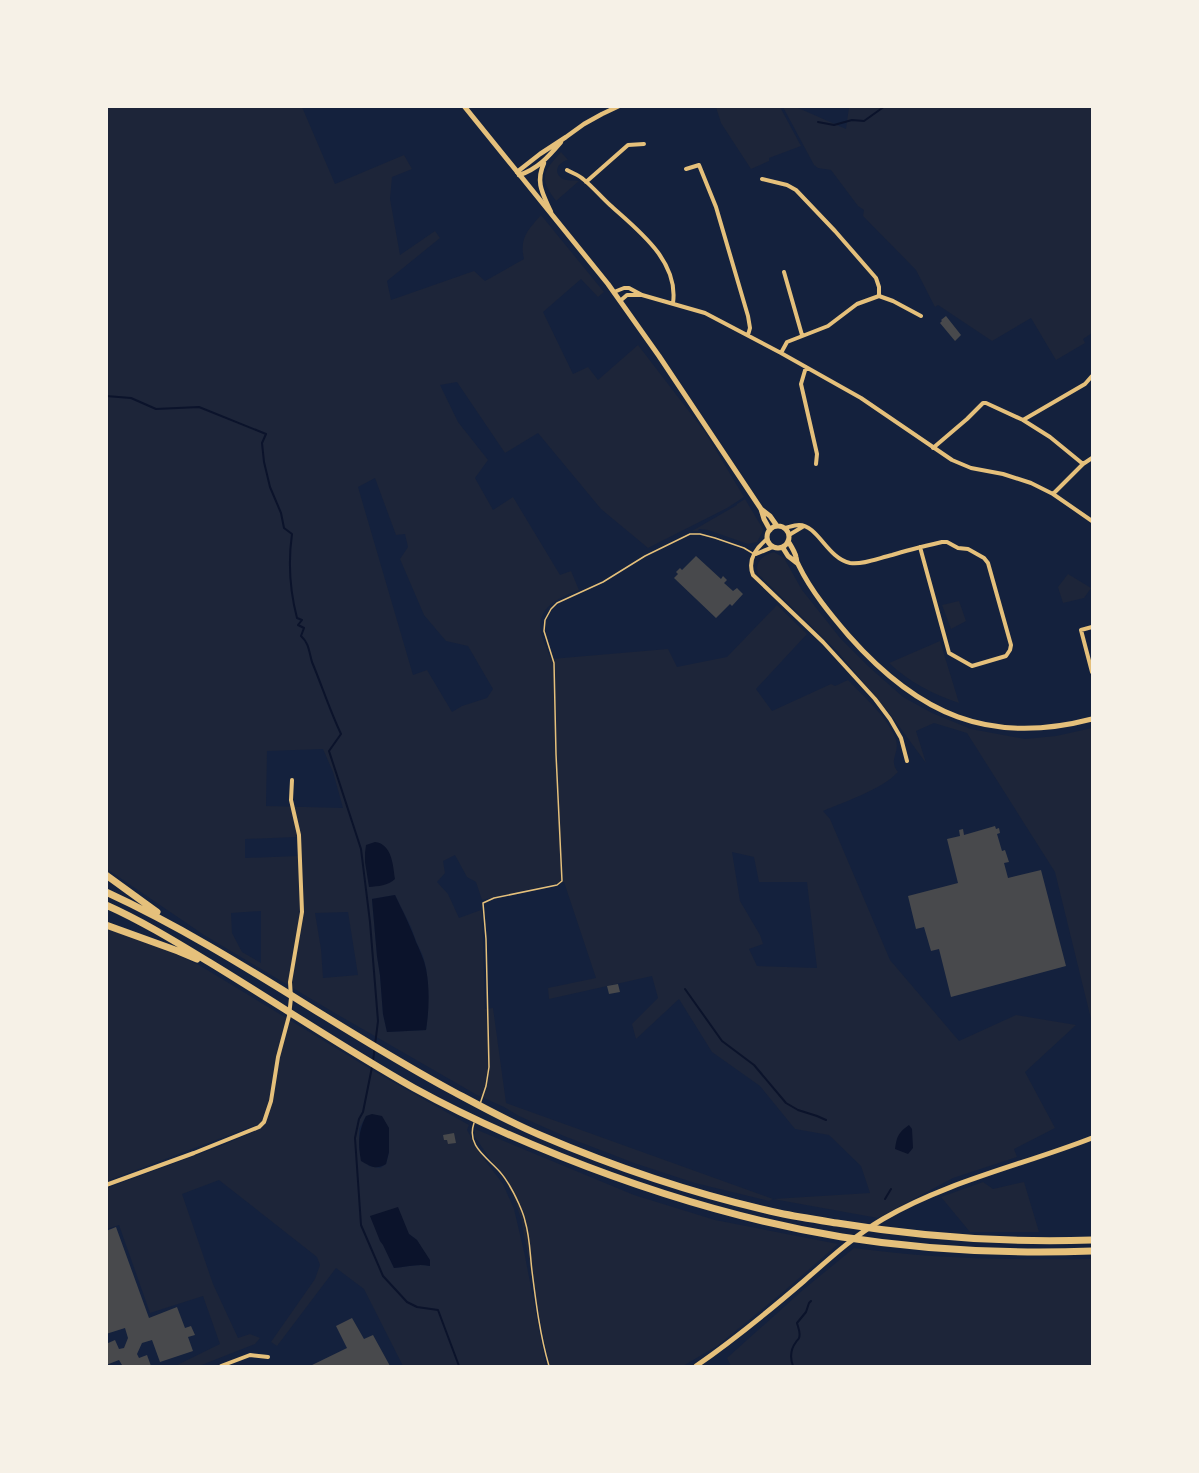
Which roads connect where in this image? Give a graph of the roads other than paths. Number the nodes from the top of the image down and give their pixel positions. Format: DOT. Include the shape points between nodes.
graph roads {
  1 [pos="464,106"];
  2 [pos="620,106"];
  3 [pos="566,137"];
  4 [pos="644,144"];
  5 [pos="545,160"];
  6 [pos="686,169"];
  7 [pos="567,170"];
  8 [pos="518,174"];
  9 [pos="762,179"];
  10 [pos="586,182"];
  11 [pos="552,214"];
  12 [pos="784,272"];
  13 [pos="614,292"];
  14 [pos="642,295"];
  15 [pos="879,296"];
  16 [pos="620,301"];
  17 [pos="673,303"];
  18 [pos="921,316"];
  19 [pos="748,335"];
  20 [pos="802,335"];
  21 [pos="781,353"];
  22 [pos="806,367"];
  23 [pos="1092,376"];
  24 [pos="1023,420"];
  25 [pos="933,448"];
  26 [pos="1092,458"];
  27 [pos="816,464"];
  28 [pos="1083,464"];
  29 [pos="1053,494"];
  30 [pos="761,509"];
  31 [pos="1092,521"];
  32 [pos="777,526"];
  33 [pos="804,526"];
  34 [pos="785,528"];
  35 [pos="770,530"];
  36 [pos="789,538"];
  37 [pos="767,539"];
  38 [pos="773,547"];
  39 [pos="920,547"];
  40 [pos="783,548"];
  41 [pos="755,554"];
  42 [pos="797,563"];
  43 [pos="1092,627"];
  44 [pos="1092,672"];
  45 [pos="1092,719"];
  46 [pos="907,761"];
  47 [pos="292,780"];
  48 [pos="106,875"];
  49 [pos="106,892"];
  50 [pos="106,905"];
  51 [pos="106,925"];
  52 [pos="173,925"];
  53 [pos="222,970"];
  54 [pos="1092,1138"];
  55 [pos="106,1185"];
  56 [pos="1092,1240"];
  57 [pos="1092,1251"];
  58 [pos="268,1357"];
  59 [pos="221,1366"];
  60 [pos="549,1366"];
  61 [pos="696,1366"];
  1 -- 8 [label="main road"];
  2 -- 3 [label="street"];
  3 -- 5 [label="street"];
  3 -- 8 [label="street"];
  4 -- 10 [label="street" via="628,145"];
  5 -- 8 [label="street"];
  5 -- 11 [label="street" via="539,183"];
  6 -- 19 [label="street" via="699,165 716,207 748,316"];
  7 -- 10 [label="street"];
  8 -- 11 [label="main road"];
  9 -- 15 [label="street" via="796,190 876,278"];
  10 -- 17 [label="street" via="653,245 672,281"];
  11 -- 13 [label="main road"];
  12 -- 20 [label="street"];
  13 -- 14 [label="street" via="630,288"];
  13 -- 16 [label="main road"];
  14 -- 16 [label="street" via="627,295"];
  14 -- 17 [label="street"];
  15 -- 18 [label="street"];
  15 -- 20 [label="street" via="857,304 828,326"];
  16 -- 30 [label="main road"];
  17 -- 19 [label="street" via="705,313"];
  19 -- 21 [label="street"];
  20 -- 21 [label="street" via="787,342"];
  21 -- 22 [label="street"];
  22 -- 25 [label="street" via="861,398"];
  22 -- 27 [label="street" via="801,384 818,454"];
  23 -- 24 [label="street"];
  24 -- 25 [label="street" via="983,403"];
  24 -- 28 [label="street"];
  25 -- 29 [label="street" via="962,465 1018,478"];
  26 -- 28 [label="street"];
  28 -- 29 [label="street"];
  29 -- 31 [label="street"];
  30 -- 32 [label="main road"];
  30 -- 35 [label="main road"];
  32 -- 34 [label="main road"];
  32 -- 35 [label="main road"];
  33 -- 34 [label="street"];
  33 -- 36 [label="street"];
  33 -- 39 [label="street" via="835,556 854,563"];
  34 -- 36 [label="main road"];
  35 -- 37 [label="main road"];
  36 -- 40 [label="main road"];
  36 -- 42 [label="main road"];
  37 -- 38 [label="main road"];
  37 -- 41 [label="street"];
  38 -- 40 [label="main road"];
  38 -- 41 [label="street"];
  39 -- 39 [label="street" via="945,541 986,560 1011,645 1006,656 972,666 949,653"];
  40 -- 42 [label="main road"];
  41 -- 46 [label="street" via="750,565 753,575 875,699 901,738"];
  41 -- 60 [label="lane" via="715,538 690,534 564,599 545,620 544,631 554,663 562,881 483,903 489,1067 472,1136 480,1152 512,1189 525,1221"];
  42 -- 45 [label="main road" via="840,625 879,668 934,706 965,720 1005,728 1051,728"];
  43 -- 44 [label="street" via="1081,630"];
  47 -- 55 [label="street" via="302,912 289,1016 264,1122"];
  48 -- 52 [label="highway"];
  49 -- 52 [label="highway"];
  50 -- 53 [label="highway"];
  51 -- 53 [label="highway"];
  52 -- 56 [label="highway" via="444,1087 538,1134 614,1165 780,1213 881,1230 1002,1241"];
  53 -- 57 [label="highway" via="413,1087 485,1124 609,1175 676,1197 871,1241 989,1251"];
  54 -- 61 [label="main road" via="948,1188 881,1220"];
  58 -- 59 [label="street" via="250,1355"];
}
